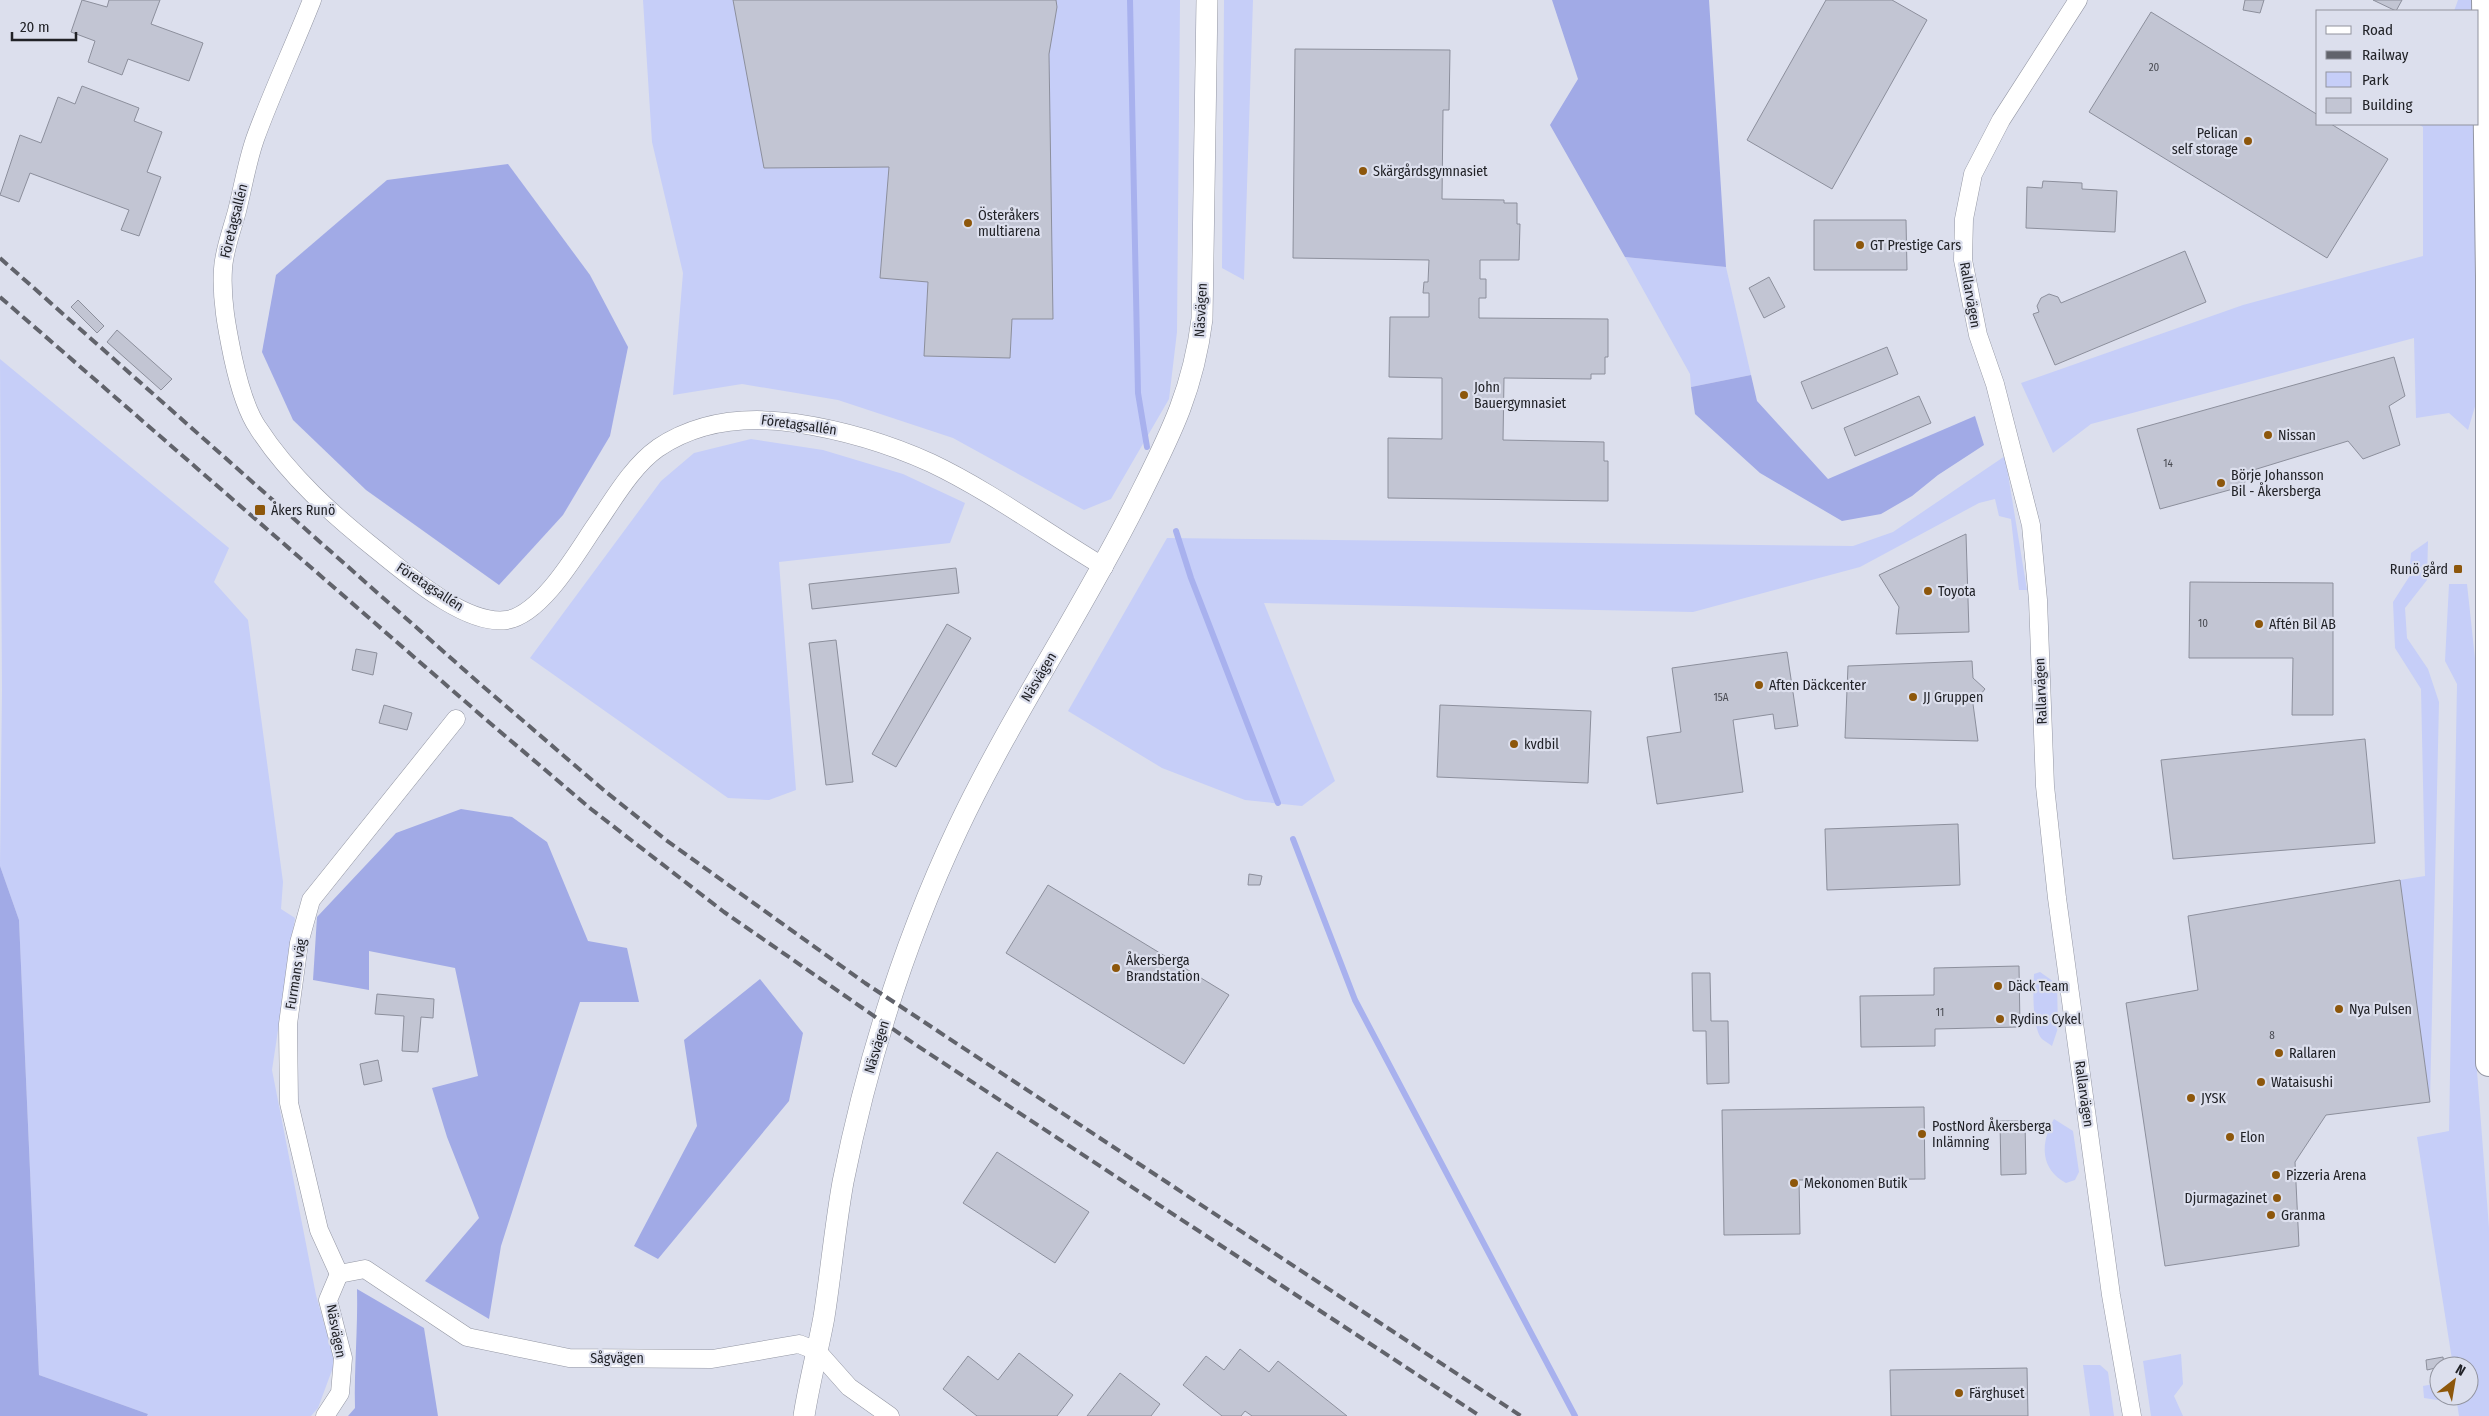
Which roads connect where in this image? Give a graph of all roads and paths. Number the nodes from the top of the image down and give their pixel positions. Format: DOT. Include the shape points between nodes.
graph roads {
  1 [pos="312,0"];
  2 [pos="1206,0"];
  3 [pos="2078,0"];
  4 [pos="2485,0"];
  5 [pos="1104,567"];
  6 [pos="456,719"];
  7 [pos="2489,1063"];
  8 [pos="339,1274"];
  9 [pos="817,1351"];
  10 [pos="325,1416"];
  11 [pos="804,1416"];
  12 [pos="890,1416"];
  13 [pos="2132,1416"];
  1 -- 5 [label="street, Företagsallén" via="254,140 223,266 225,322 237,378 256,426 298,479 353,531 411,578 475,615 499,620 515,618 530,609 554,584 634,471 657,448 703,426 752,419 783,421 854,434 930,463"];
  2 -- 5 [label="street, Näsvägen" via="1202,294 1198,351 1176,423"];
  3 -- 13 [label="street, Rallarvägen" via="2001,120 1973,174 1964,218 1963,260 1978,335 1995,384 2031,525 2038,600 2045,786 2057,898 2111,1295"];
  4 -- 7 [label="main road" via="2489,276"];
  5 -- 9 [label="street, Näsvägen" via="978,787 912,941 865,1088 843,1184"];
  6 -- 8 [label="street, Furmans väg" via="311,900 299,943 288,1024 290,1103 319,1230"];
  8 -- 9 [label="street, Sågvägen" via="365,1269 467,1337 569,1358 712,1359 799,1344"];
  8 -- 10 [label="street, Näsvägen" via="328,1300 343,1358 340,1393"];
  9 -- 11 [label="street, Näsvägen"];
  9 -- 12 [label="street" via="849,1387"];
}
